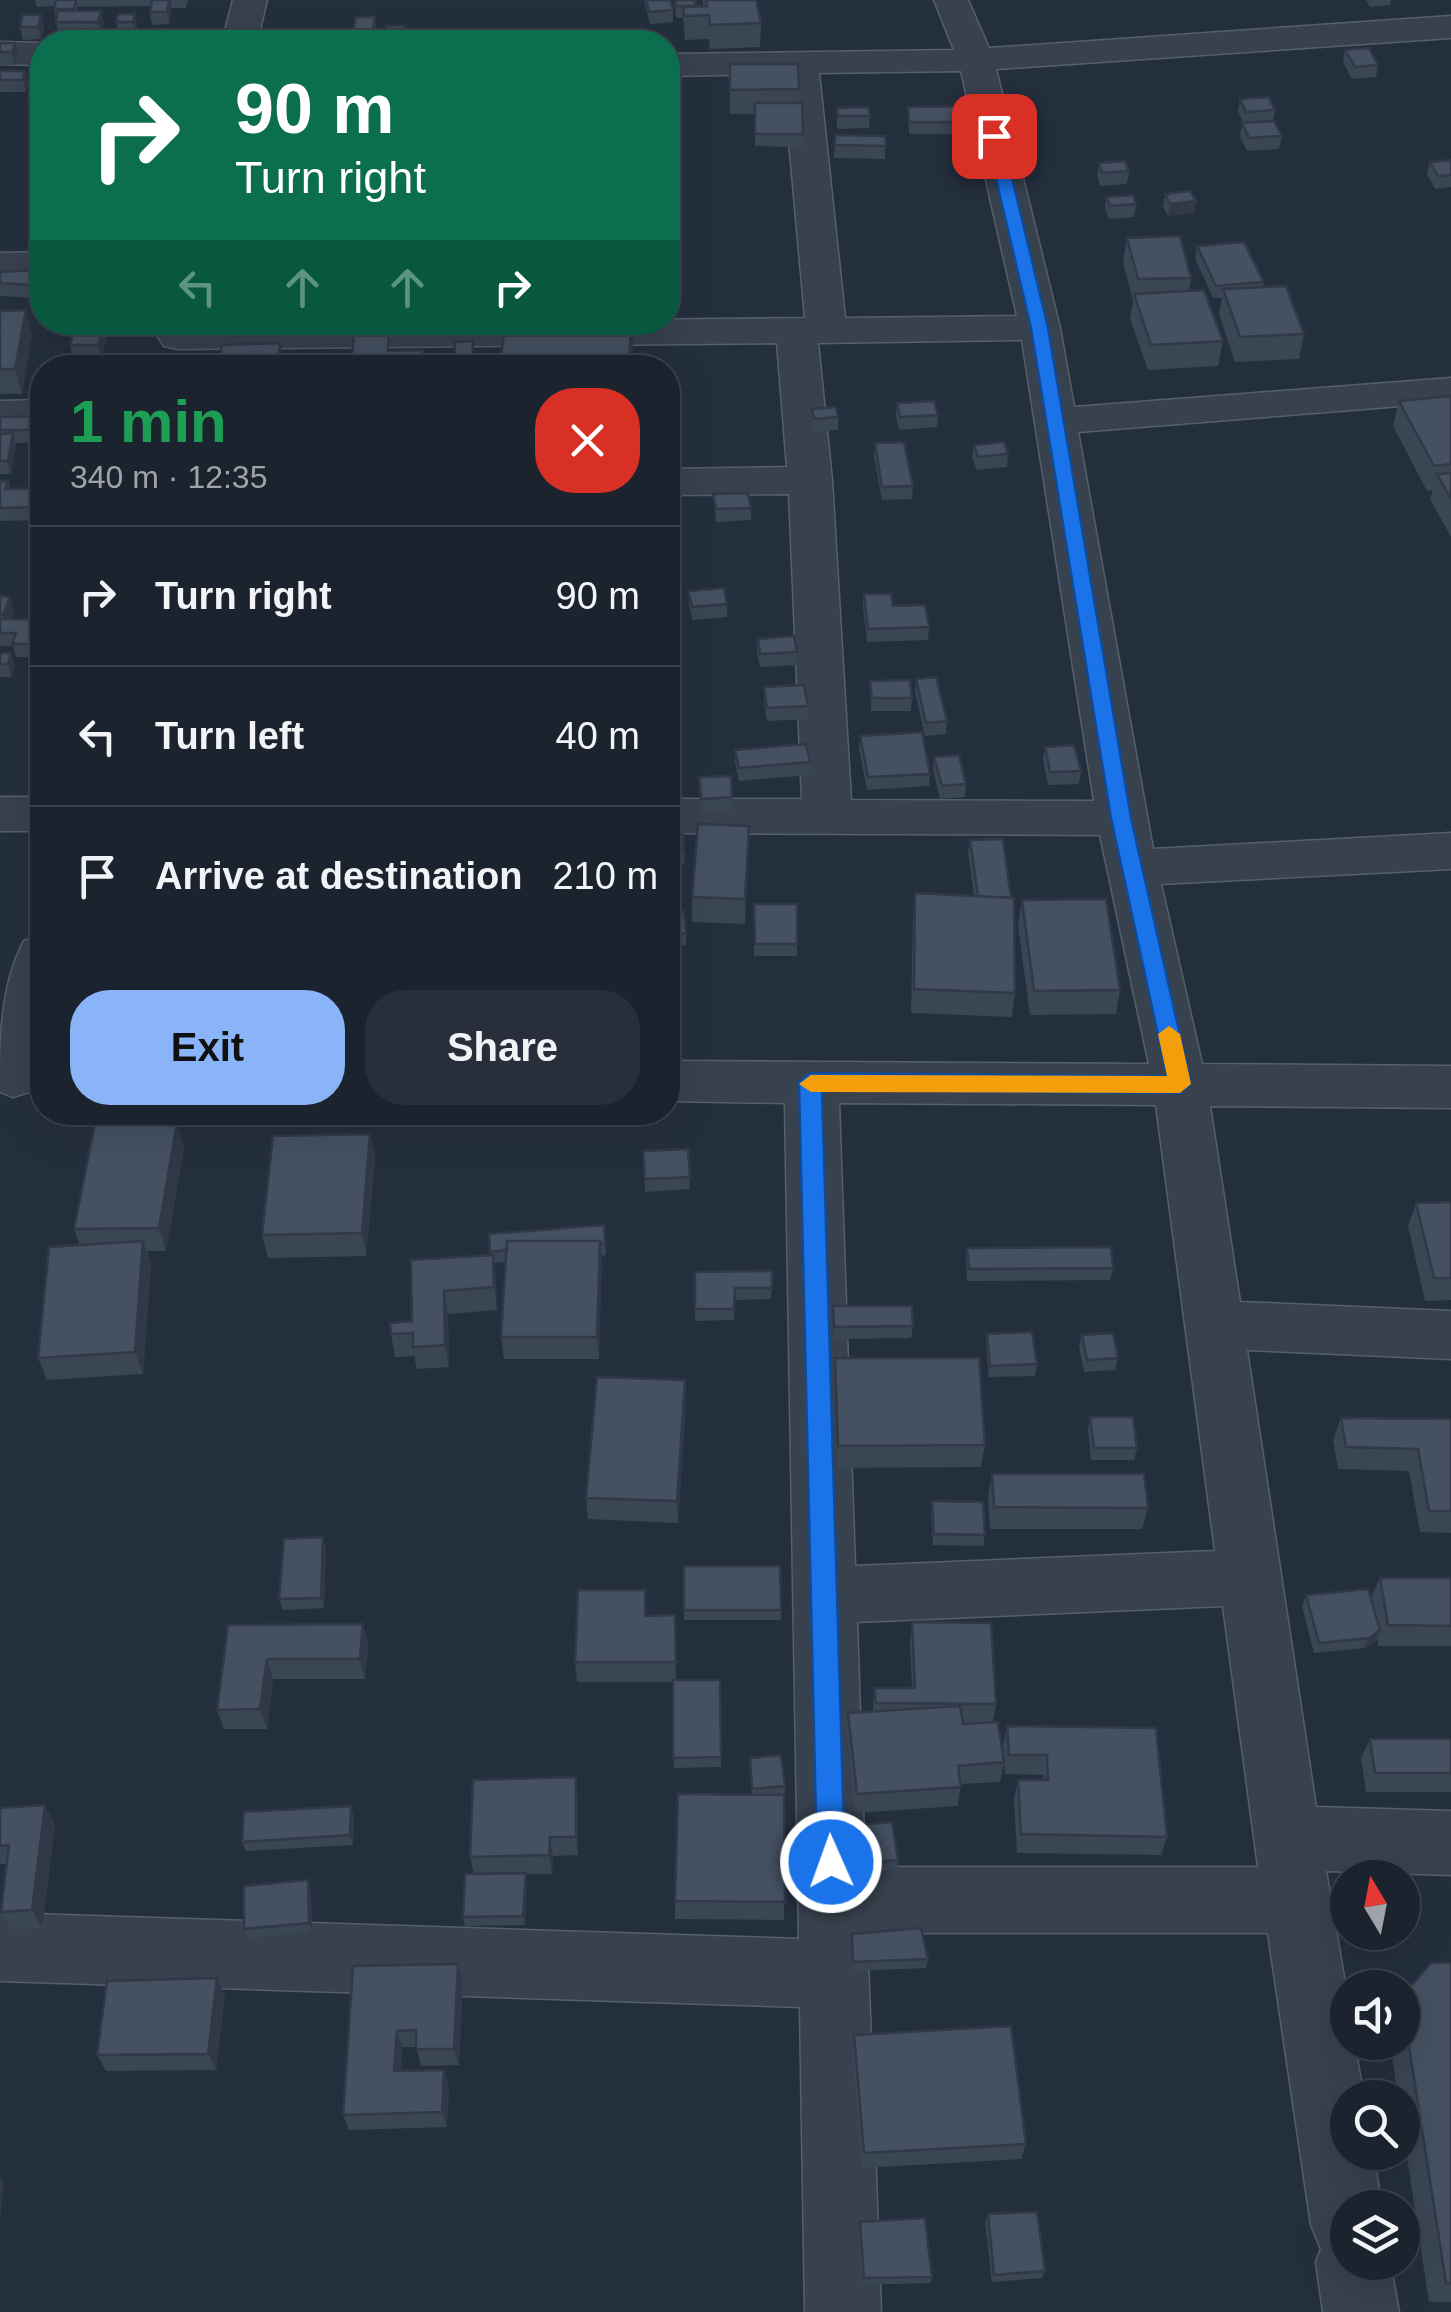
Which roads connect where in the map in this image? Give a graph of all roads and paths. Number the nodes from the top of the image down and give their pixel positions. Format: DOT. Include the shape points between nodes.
graph roads {
  1 [pos="250,0"];
  2 [pos="951,0"];
  3 [pos="1439,27"];
  4 [pos="243,30"];
  5 [pos="0,54"];
  6 [pos="30,54"];
  7 [pos="976,60"];
  8 [pos="800,63"];
  9 [pos="680,66"];
  10 [pos="30,264"];
  11 [pos="0,265"];
  12 [pos="680,328"];
  13 [pos="1040,328"];
  14 [pos="811,330"];
  15 [pos="399,335"];
  16 [pos="177,342"];
  17 [pos="1451,390"];
  18 [pos="30,413"];
  19 [pos="0,414"];
  20 [pos="1057,422"];
  21 [pos="810,480"];
  22 [pos="680,482"];
  23 [pos="0,814"];
  24 [pos="30,814"];
  25 [pos="680,816"];
  26 [pos="827,817"];
  27 [pos="1121,818"];
  28 [pos="1451,850"];
  29 [pos="1132,868"];
  30 [pos="30,1015"];
  31 [pos="18,1076"];
  32 [pos="680,1081"];
  33 [pos="810,1082"];
  34 [pos="1180,1084"];
  35 [pos="1451,1087"];
  36 [pos="1215,1325"];
  37 [pos="1451,1335"];
  38 [pos="1251,1577"];
  39 [pos="824,1595"];
  40 [pos="1451,1844"];
  41 [pos="1292,1869"];
  42 [pos="832,1900"];
  43 [pos="0,1947"];
  44 [pos="835,1974"];
  45 [pos="1342,2190"];
  46 [pos="1356,2280"];
  47 [pos="843,2312"];
  48 [pos="1361,2312"];
  1 -- 4 [label="street"];
  2 -- 7 [label="street"];
  3 -- 7 [label="street"];
  5 -- 6 [label="street"];
  7 -- 8 [label="street"];
  7 -- 13 [label="street"];
  8 -- 9 [label="street"];
  8 -- 14 [label="street"];
  10 -- 11 [label="street"];
  12 -- 14 [label="street"];
  13 -- 14 [label="street"];
  13 -- 20 [label="street"];
  14 -- 21 [label="street"];
  15 -- 16 [label="street"];
  17 -- 20 [label="street"];
  18 -- 19 [label="street"];
  20 -- 27 [label="street"];
  21 -- 22 [label="street"];
  21 -- 26 [label="street"];
  23 -- 24 [label="street"];
  25 -- 26 [label="street"];
  26 -- 27 [label="street"];
  27 -- 29 [label="street"];
  28 -- 29 [label="street"];
  29 -- 34 [label="street"];
  30 -- 31 [label="street"];
  32 -- 33 [label="street"];
  33 -- 34 [label="street"];
  33 -- 39 [label="street"];
  34 -- 35 [label="street"];
  34 -- 36 [label="street"];
  36 -- 37 [label="street"];
  36 -- 38 [label="street"];
  38 -- 39 [label="street"];
  38 -- 41 [label="street"];
  39 -- 42 [label="street"];
  40 -- 41 [label="street"];
  41 -- 42 [label="street"];
  41 -- 45 [label="street"];
  42 -- 44 [label="street"];
  43 -- 44 [label="street"];
  44 -- 47 [label="street"];
  46 -- 48 [label="street"];
}
